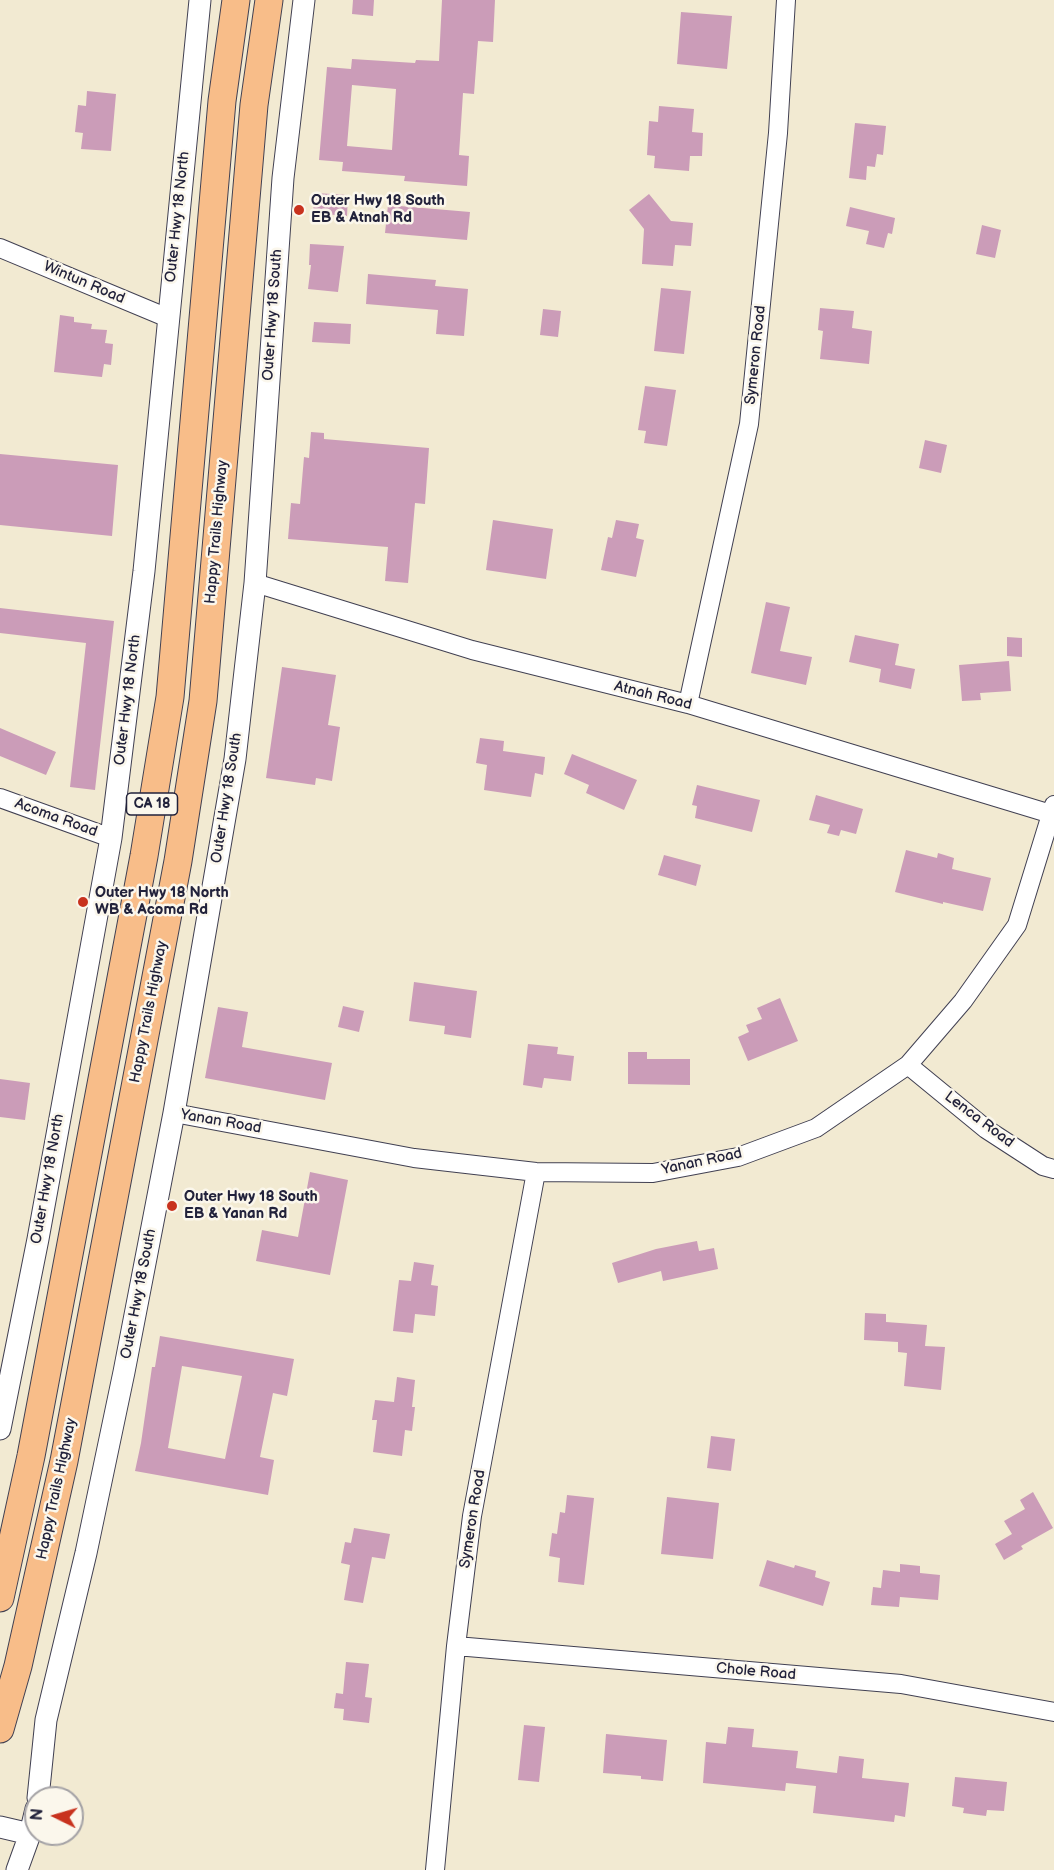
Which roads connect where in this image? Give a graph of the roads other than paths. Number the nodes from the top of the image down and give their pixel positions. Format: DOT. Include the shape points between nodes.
graph roads {
  1 [pos="200,0"];
  2 [pos="236,0"];
  3 [pos="269,0"];
  4 [pos="304,0"];
  5 [pos="786,0"];
  6 [pos="0,248"];
  7 [pos="168,318"];
  8 [pos="255,583"];
  9 [pos="688,704"];
  10 [pos="0,798"];
  11 [pos="1052,809"];
  12 [pos="111,838"];
  13 [pos="908,1065"];
  14 [pos="174,1113"];
  15 [pos="1054,1169"];
  16 [pos="536,1172"];
  17 [pos="0,1429"];
  18 [pos="0,1598"];
  19 [pos="456,1646"];
  20 [pos="1054,1712"];
  21 [pos="0,1729"];
  22 [pos="39,1786"];
  23 [pos="0,1827"];
  24 [pos="24,1832"];
  25 [pos="25,1846"];
  26 [pos="17,1870"];
  27 [pos="435,1870"];
  1 -- 7 [label="street, Outer Hwy 18 North"];
  2 -- 18 [label="main road, CA 18" via="222,101 170,697 144,856 31,1456"];
  3 -- 21 [label="main road, Happy Trails Highway / CA 18" via="254,105 203,701 178,861 64,1461"];
  4 -- 8 [label="street, Outer Hwy 18 South" via="282,190"];
  5 -- 9 [label="street, Symeron Road" via="778,133 749,424"];
  6 -- 7 [label="street, Wintun Road"];
  7 -- 12 [label="street, Outer Hwy 18 North" via="144,571"];
  8 -- 9 [label="street, Atnah Road" via="472,650"];
  8 -- 14 [label="street, Outer Hwy 18 South" via="235,759"];
  9 -- 11 [label="street, Atnah Road"];
  10 -- 12 [label="street, Acoma Road"];
  11 -- 13 [label="street, Yanan Road" via="1017,925 963,1001"];
  12 -- 17 [label="street, Outer Hwy 18 North"];
  13 -- 15 [label="street, Lenca Road" via="986,1129"];
  13 -- 16 [label="street, Yanan Road" via="816,1128 738,1157 653,1173"];
  14 -- 16 [label="street, Yanan Road" via="414,1158"];
  14 -- 22 [label="street, Outer Hwy 18 South" via="91,1530 46,1720"];
  16 -- 19 [label="street, Symeron Road" via="472,1516"];
  19 -- 20 [label="street, Chole Road" via="901,1684"];
  19 -- 27 [label="street, Symeron Road"];
  23 -- 24 [label="street"];
  25 -- 26 [label="street"];
}
